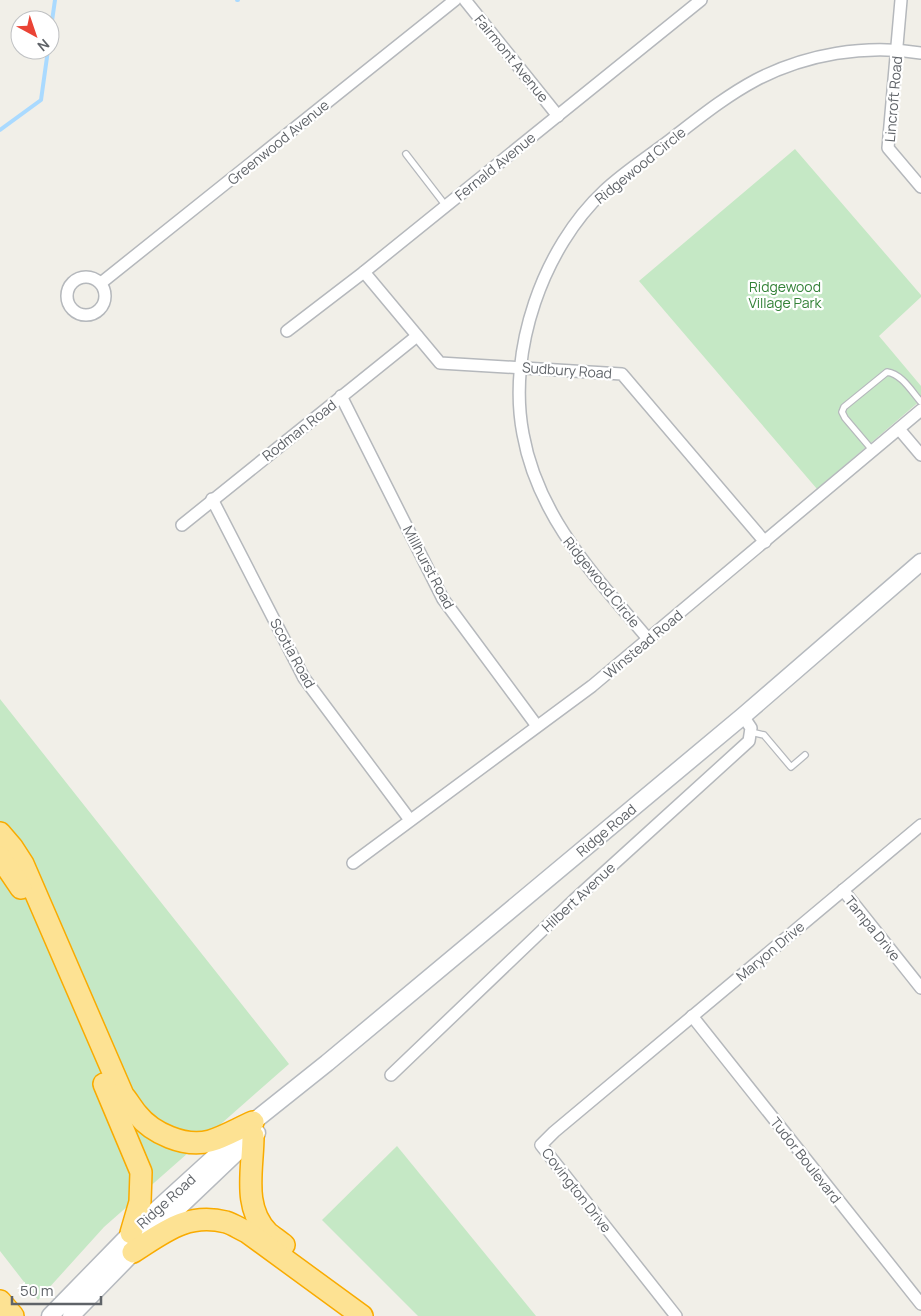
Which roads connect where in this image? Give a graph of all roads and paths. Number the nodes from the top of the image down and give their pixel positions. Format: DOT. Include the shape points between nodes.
graph roads {
  1 [pos="455,0"];
  2 [pos="465,0"];
  3 [pos="702,0"];
  4 [pos="901,0"];
  5 [pos="898,49"];
  6 [pos="921,53"];
  7 [pos="558,116"];
  8 [pos="406,154"];
  9 [pos="921,187"];
  10 [pos="446,206"];
  11 [pos="364,272"];
  12 [pos="101,283"];
  13 [pos="287,331"];
  14 [pos="417,336"];
  15 [pos="522,367"];
  16 [pos="342,396"];
  17 [pos="921,402"];
  18 [pos="921,410"];
  19 [pos="899,429"];
  20 [pos="873,451"];
  21 [pos="921,455"];
  22 [pos="212,499"];
  23 [pos="182,524"];
  24 [pos="765,542"];
  25 [pos="921,562"];
  26 [pos="649,640"];
  27 [pos="743,716"];
  28 [pos="537,726"];
  29 [pos="751,732"];
  30 [pos="805,755"];
  31 [pos="410,820"];
  32 [pos="921,825"];
  33 [pos="0,833"];
  34 [pos="0,857"];
  35 [pos="353,863"];
  36 [pos="843,890"];
  37 [pos="921,988"];
  38 [pos="692,1016"];
  39 [pos="391,1075"];
  40 [pos="619,1078"];
  41 [pos="253,1129"];
  42 [pos="132,1243"];
  43 [pos="0,1301"];
  44 [pos="921,1304"];
  45 [pos="71,1309"];
  46 [pos="13,1316"];
  47 [pos="50,1316"];
  48 [pos="362,1316"];
  49 [pos="378,1316"];
  50 [pos="676,1316"];
  1 -- 12 [label="street, Greenwood Avenue"];
  2 -- 7 [label="street, Fairmont Avenue"];
  3 -- 7 [label="street, Fernald Avenue"];
  4 -- 5 [label="street, Lincroft Road"];
  5 -- 6 [label="street, Ridgewood Circle"];
  5 -- 9 [label="street, Lincroft Road" via="888,148"];
  5 -- 15 [label="street, Ridgewood Circle" via="827,55 756,80 708,111 606,190 579,220 544,276 526,334"];
  7 -- 10 [label="street, Fernald Avenue"];
  8 -- 10 [label="lane"];
  10 -- 11 [label="street, Fernald Avenue"];
  11 -- 13 [label="street, Fernald Avenue"];
  11 -- 14 [label="street, Sudbury Road"];
  14 -- 15 [label="street, Sudbury Road" via="440,363"];
  14 -- 16 [label="street, Rodman Road"];
  15 -- 24 [label="street, Sudbury Road" via="622,374"];
  15 -- 26 [label="street, Ridgewood Circle" via="522,433 548,508 578,556"];
  16 -- 22 [label="street, Rodman Road"];
  16 -- 28 [label="street, Millhurst Road" via="443,599"];
  17 -- 20 [label="lane" via="900,378 888,372 844,407 845,418"];
  18 -- 19 [label="street, Winstead Road"];
  19 -- 20 [label="street, Winstead Road"];
  19 -- 21 [label="street"];
  20 -- 24 [label="street, Winstead Road"];
  22 -- 23 [label="street, Rodman Road"];
  22 -- 31 [label="street, Scotia Road" via="304,678"];
  24 -- 26 [label="street, Winstead Road"];
  25 -- 27 [label="street, Ridge Road"];
  26 -- 28 [label="street, Winstead Road"];
  27 -- 29 [label="street"];
  27 -- 41 [label="street, Ridge Road" via="288,1095"];
  28 -- 31 [label="street, Winstead Road"];
  29 -- 30 [label="lane" via="764,735 790,767"];
  29 -- 39 [label="street, Hilbert Avenue" via="749,741 574,900"];
  31 -- 35 [label="street, Winstead Road"];
  32 -- 36 [label="street, Maryon Drive"];
  33 -- 41 [label="highway" via="23,864 123,1094 137,1115 165,1135 190,1142 210,1141"];
  34 -- 42 [label="highway" via="19,884 141,1172 140,1202"];
  36 -- 37 [label="street, Tampa Drive"];
  36 -- 38 [label="street, Maryon Drive"];
  38 -- 40 [label="street, Maryon Drive"];
  38 -- 44 [label="street, Tudor Boulevard"];
  40 -- 50 [label="street, Covington Drive" via="541,1145"];
  41 -- 42 [label="street, Ridge Road"];
  41 -- 49 [label="highway" via="250,1194 255,1214 267,1232"];
  42 -- 45 [label="street, Ridge Road"];
  42 -- 48 [label="highway" via="175,1225 201,1219 226,1222 247,1232"];
  43 -- 46 [label="highway"];
  45 -- 47 [label="street, Ridge Road"];
}
